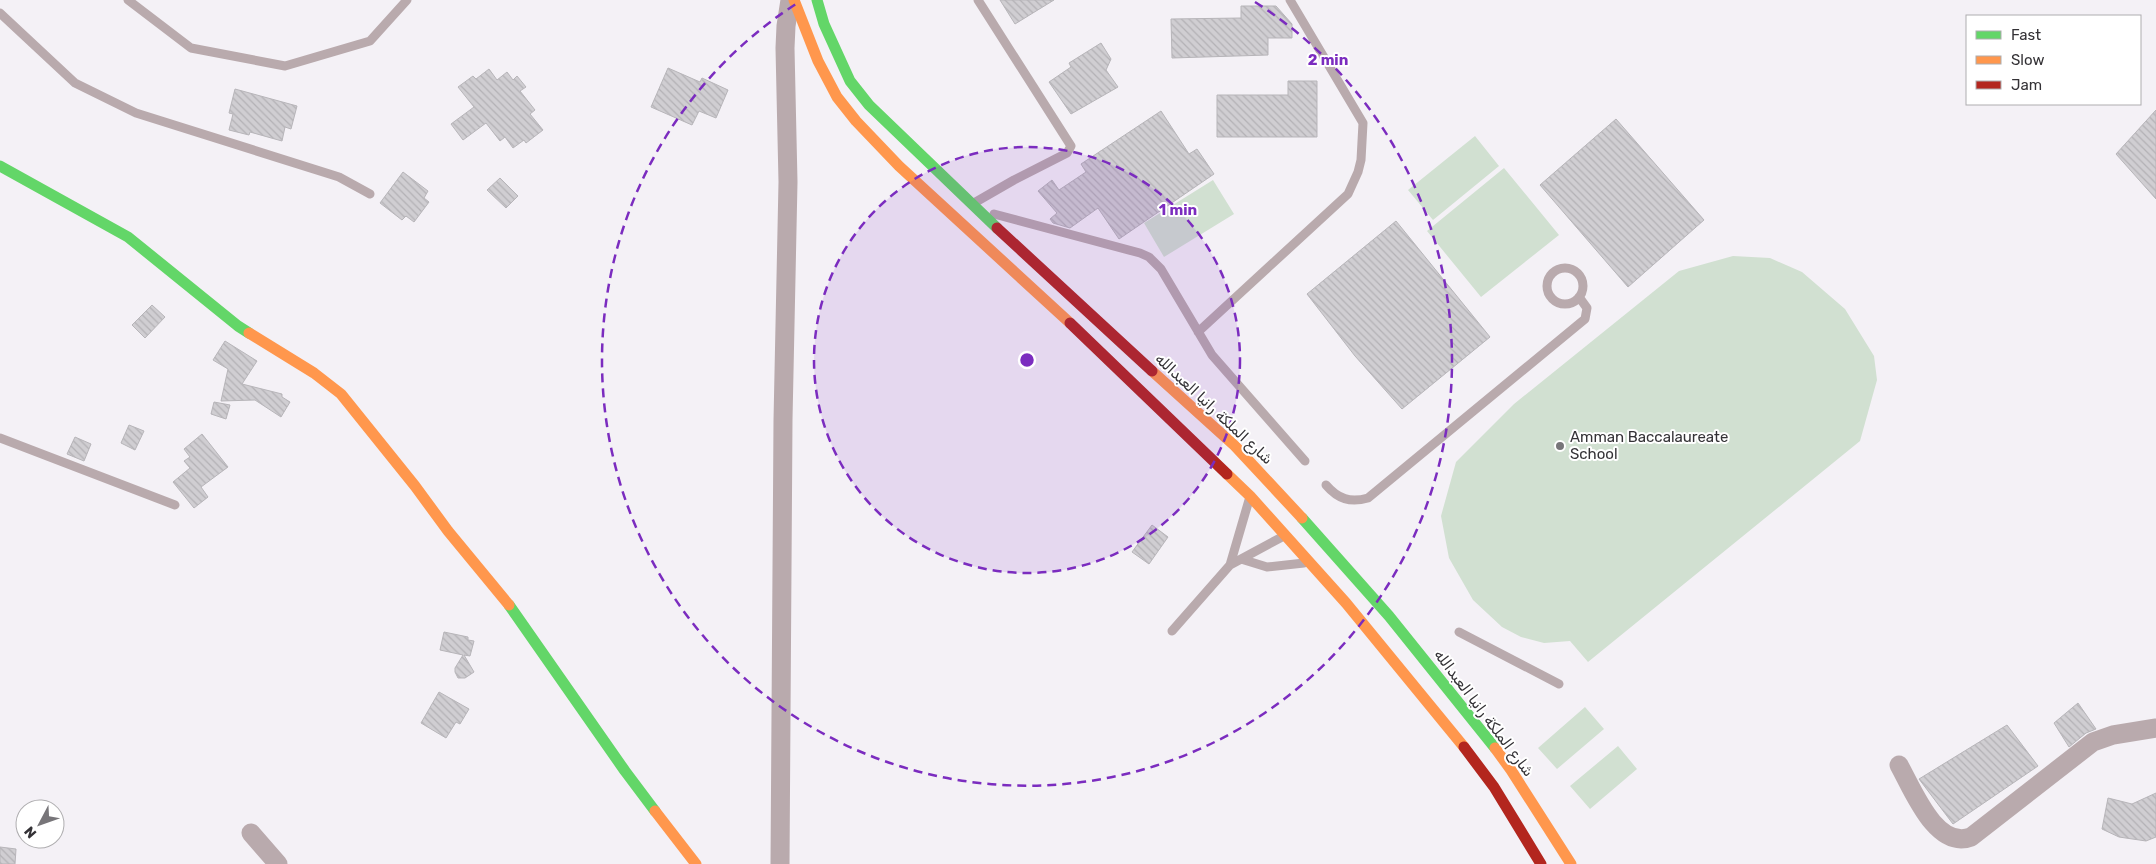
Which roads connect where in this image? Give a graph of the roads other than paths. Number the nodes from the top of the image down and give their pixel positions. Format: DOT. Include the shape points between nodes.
graph roads {
  1 [pos="128,0"];
  2 [pos="407,0"];
  3 [pos="792,0"];
  4 [pos="817,0"];
  5 [pos="978,0"];
  6 [pos="1290,0"];
  7 [pos="0,13"];
  8 [pos="0,166"];
  9 [pos="370,194"];
  10 [pos="974,207"];
  11 [pos="1578,297"];
  12 [pos="1198,332"];
  13 [pos="0,438"];
  14 [pos="1305,462"];
  15 [pos="1326,485"];
  16 [pos="1250,496"];
  17 [pos="176,506"];
  18 [pos="1286,535"];
  19 [pos="1241,559"];
  20 [pos="1310,562"];
  21 [pos="1230,565"];
  22 [pos="1172,631"];
  23 [pos="1459,632"];
  24 [pos="1559,684"];
  25 [pos="2156,728"];
  26 [pos="1899,765"];
  27 [pos="251,833"];
  28 [pos="278,864"];
  29 [pos="696,864"];
  30 [pos="780,864"];
  31 [pos="1541,864"];
  32 [pos="1571,864"];
  1 -- 2 [label="lane" via="191,48 285,66 370,41"];
  3 -- 16 [label="main road" via="809,43 837,97 878,145 1064,317"];
  3 -- 30 [label="street" via="785,48 788,190 782,420"];
  4 -- 10 [label="main road, شارع الملكة رانيا العبدالله" via="831,43 858,92"];
  5 -- 10 [label="lane" via="1071,146 1067,153 1014,180"];
  6 -- 12 [label="lane" via="1363,123 1363,148 1358,172 1348,194"];
  7 -- 9 [label="lane" via="75,83 136,112 338,177"];
  8 -- 29 [label="main road" via="128,237 238,326 314,373 341,394 514,610 626,771"];
  10 -- 12 [label="lane" via="1149,257 1165,275"];
  10 -- 32 [label="main road, شارع الملكة رانيا العبدالله" via="1218,430 1326,543 1477,725 1511,770"];
  11 -- 11 [label="lane" via="1582,279 1573,270 1560,268 1550,275 1546,288 1552,299 1563,304"];
  11 -- 15 [label="lane" via="1587,308 1585,319 1368,498 1346,500 1333,494"];
  12 -- 14 [label="lane" via="1212,355"];
  13 -- 17 [label="lane"];
  16 -- 18 [label="main road"];
  16 -- 21 [label="lane"];
  18 -- 19 [label="lane"];
  18 -- 20 [label="main road"];
  19 -- 20 [label="lane" via="1267,567"];
  19 -- 21 [label="lane"];
  20 -- 31 [label="main road" via="1476,761"];
  21 -- 22 [label="lane"];
  23 -- 24 [label="lane"];
  25 -- 26 [label="street" via="2093,742 1963,840 1946,835 1933,823"];
  27 -- 28 [label="street"];
}
